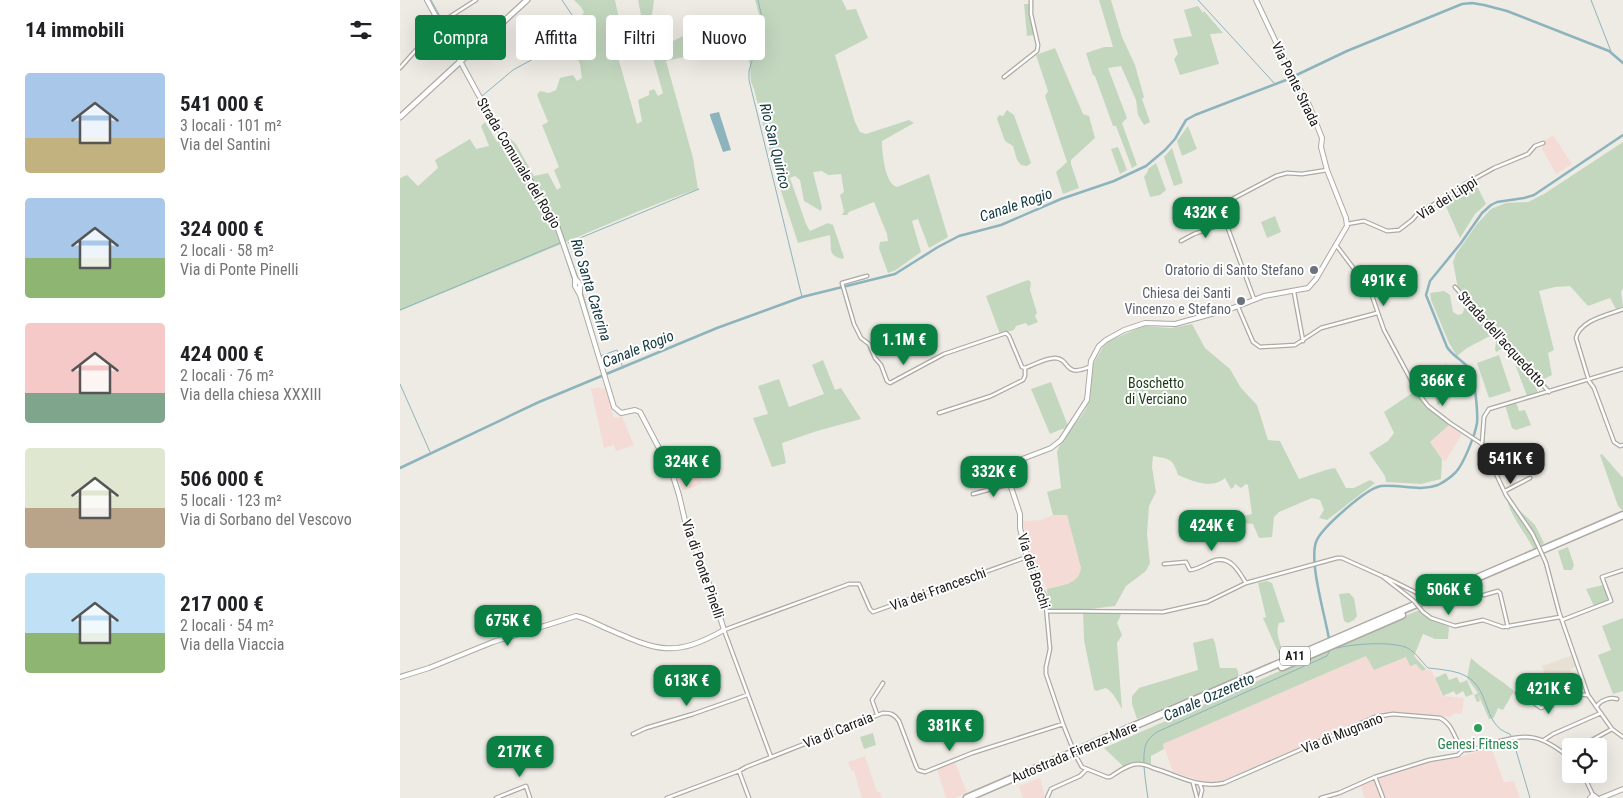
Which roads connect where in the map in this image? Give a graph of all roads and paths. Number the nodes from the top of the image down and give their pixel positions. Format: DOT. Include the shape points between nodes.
graph roads {
  1 [pos="427,0"];
  2 [pos="475,0"];
  3 [pos="527,0"];
  4 [pos="1031,0"];
  5 [pos="1256,0"];
  6 [pos="435,15"];
  7 [pos="452,15"];
  8 [pos="415,51"];
  9 [pos="460,62"];
  10 [pos="400,68"];
  11 [pos="1004,77"];
  12 [pos="400,117"];
  13 [pos="1543,143"];
  14 [pos="1327,170"];
  15 [pos="1226,223"];
  16 [pos="1347,224"];
  17 [pos="1181,241"];
  18 [pos="1336,245"];
  19 [pos="867,276"];
  20 [pos="575,278"];
  21 [pos="1455,287"];
  22 [pos="1294,292"];
  23 [pos="1254,299"];
  24 [pos="1238,306"];
  25 [pos="1623,309"];
  26 [pos="1377,313"];
  27 [pos="1303,341"];
  28 [pos="1089,367"];
  29 [pos="1025,368"];
  30 [pos="1623,369"];
  31 [pos="1589,380"];
  32 [pos="1550,392"];
  33 [pos="939,414"];
  34 [pos="1482,444"];
  35 [pos="1623,444"];
  36 [pos="1530,478"];
  37 [pos="1010,484"];
  38 [pos="1505,492"];
  39 [pos="973,494"];
  40 [pos="1623,515"];
  41 [pos="1623,519"];
  42 [pos="1027,557"];
  43 [pos="1164,564"];
  44 [pos="1623,570"];
  45 [pos="1382,576"];
  46 [pos="1246,583"];
  47 [pos="1484,595"];
  48 [pos="1421,596"];
  49 [pos="1047,611"];
  50 [pos="1561,618"];
  51 [pos="1508,627"];
  52 [pos="724,630"];
  53 [pos="400,677"];
  54 [pos="882,683"];
  55 [pos="1517,693"];
  56 [pos="747,695"];
  57 [pos="1588,695"];
  58 [pos="1617,699"];
  59 [pos="1597,706"];
  60 [pos="1601,713"];
  61 [pos="877,714"];
  62 [pos="1063,724"];
  63 [pos="1612,729"];
  64 [pos="633,734"];
  65 [pos="1623,737"];
  66 [pos="1596,738"];
  67 [pos="1544,740"];
  68 [pos="1073,749"];
  69 [pos="1463,750"];
  70 [pos="1562,753"];
  71 [pos="770,757"];
  72 [pos="1077,758"];
  73 [pos="1087,769"];
  74 [pos="739,771"];
  75 [pos="1376,777"];
  76 [pos="1192,782"];
  77 [pos="1587,783"];
  78 [pos="1200,784"];
  79 [pos="1211,785"];
  80 [pos="1623,789"];
  81 [pos="1196,791"];
  82 [pos="1202,794"];
  83 [pos="1593,796"];
  84 [pos="1602,797"];
  85 [pos="496,798"];
  86 [pos="530,798"];
  87 [pos="667,798"];
  88 [pos="748,798"];
  89 [pos="967,798"];
  90 [pos="976,798"];
  91 [pos="1047,798"];
  92 [pos="1198,798"];
  93 [pos="1321,798"];
  94 [pos="1383,798"];
  1 -- 6 [label="street, Strada Comunale del Rogio"];
  2 -- 7 [label="street"];
  3 -- 9 [label="main road"];
  4 -- 11 [label="street" via="1037,51"];
  5 -- 14 [label="street, Via Ponte Strada" via="1309,105 1322,138"];
  8 -- 10 [label="street"];
  9 -- 12 [label="main road"];
  9 -- 20 [label="street, Strada Comunale del Rogio" via="556,223"];
  13 -- 16 [label="street, Via dei Lippi" via="1528,154 1465,184 1419,212 1399,230 1388,231 1364,222"];
  14 -- 15 [label="street" via="1276,176 1222,205"];
  14 -- 16 [label="street"];
  15 -- 17 [label="street"];
  15 -- 23 [label="street"];
  16 -- 18 [label="street"];
  18 -- 22 [label="street, Via dei Boschi" via="1314,282 1308,288"];
  18 -- 26 [label="street" via="1370,290"];
  19 -- 29 [label="street" via="842,285 854,324 890,383 944,354 1004,334 1008,334 1020,366"];
  20 -- 52 [label="street, Via di Ponte Pinelli" via="616,410 621,413 640,412 672,473 686,525"];
  21 -- 32 [label="street, Strada dell'acquedotto"];
  22 -- 23 [label="street, Via dei Boschi"];
  22 -- 27 [label="street"];
  23 -- 24 [label="street, Via dei Boschi"];
  24 -- 27 [label="street" via="1257,346 1295,345"];
  24 -- 28 [label="street, Via dei Boschi" via="1174,324 1145,323 1130,328 1099,346"];
  25 -- 31 [label="street" via="1584,324 1577,335"];
  26 -- 27 [label="street" via="1321,328"];
  26 -- 34 [label="street" via="1423,400"];
  28 -- 29 [label="street" via="1073,371 1055,358"];
  28 -- 37 [label="street, Via dei Boschi" via="1084,406 1055,446 1008,466 1006,472"];
  29 -- 33 [label="street" via="1022,380 991,396"];
  30 -- 31 [label="street"];
  31 -- 32 [label="street"];
  31 -- 35 [label="street" via="1614,442 1620,446"];
  32 -- 34 [label="street" via="1489,409 1484,417"];
  34 -- 38 [label="street"];
  36 -- 38 [label="street"];
  37 -- 39 [label="street"];
  37 -- 42 [label="street, Via dei Boschi" via="1020,514"];
  38 -- 50 [label="street, bridge" via="1546,562"];
  40 -- 89 [label="highway, Autostrada Firenze-Mare / A11"];
  41 -- 90 [label="highway, Autostrada Firenze-Mare / A11"];
  42 -- 49 [label="street, Via dei Boschi" via="1042,588"];
  42 -- 52 [label="street, Via dei Franceschi" via="873,612 859,584 849,584"];
  43 -- 46 [label="street" via="1186,562 1190,570 1216,560 1226,561 1236,567"];
  44 -- 50 [label="street" via="1602,577 1611,601"];
  45 -- 46 [label="street" via="1342,558"];
  45 -- 48 [label="street"];
  45 -- 51 [label="street, bridge" via="1431,618 1455,626 1482,620"];
  46 -- 49 [label="street" via="1207,602 1163,612"];
  47 -- 51 [label="street" via="1500,593"];
  49 -- 62 [label="street, Via dei Boschi" via="1050,649 1046,674"];
  50 -- 51 [label="street"];
  50 -- 57 [label="street"];
  52 -- 53 [label="street" via="692,645 660,649 576,616 493,642"];
  52 -- 56 [label="street"];
  54 -- 61 [label="street" via="872,700"];
  55 -- 57 [label="street" via="1541,708 1571,694"];
  56 -- 64 [label="street"];
  56 -- 71 [label="street"];
  57 -- 59 [label="street"];
  58 -- 59 [label="street" via="1604,700"];
  59 -- 60 [label="street"];
  60 -- 63 [label="street"];
  60 -- 67 [label="street"];
  61 -- 62 [label="street, Via di Carraia" via="895,715 918,770 925,772 972,753"];
  61 -- 71 [label="street, Via di Carraia"];
  62 -- 68 [label="street, Via dei Boschi"];
  63 -- 65 [label="street"];
  63 -- 66 [label="street"];
  67 -- 69 [label="street" via="1518,737"];
  67 -- 70 [label="street"];
  69 -- 75 [label="street" via="1458,755 1429,760"];
  69 -- 79 [label="street, Via di Mugnano" via="1449,725 1440,718 1384,714 1224,783"];
  71 -- 74 [label="street, Via di Carraia"];
  72 -- 73 [label="street"];
  73 -- 76 [label="street, Via di Mugnano" via="1110,776 1132,765 1142,764"];
  73 -- 91 [label="street" via="1080,776 1051,789"];
  74 -- 87 [label="street, Via di Carraia"];
  74 -- 88 [label="street"];
  75 -- 93 [label="street"];
  75 -- 94 [label="street"];
  76 -- 78 [label="street, Via di Mugnano"];
  76 -- 81 [label="street, Via di Mugnano"];
  77 -- 83 [label="street"];
  78 -- 79 [label="street, Via di Mugnano"];
  78 -- 81 [label="street"];
  78 -- 82 [label="street"];
  79 -- 82 [label="street, Via di Mugnano"];
  80 -- 84 [label="street"];
  81 -- 92 [label="street, Via di Mugnano"];
  82 -- 92 [label="street, Via di Mugnano"];
  83 -- 84 [label="street"];
  85 -- 86 [label="street" via="526,786"];
}
